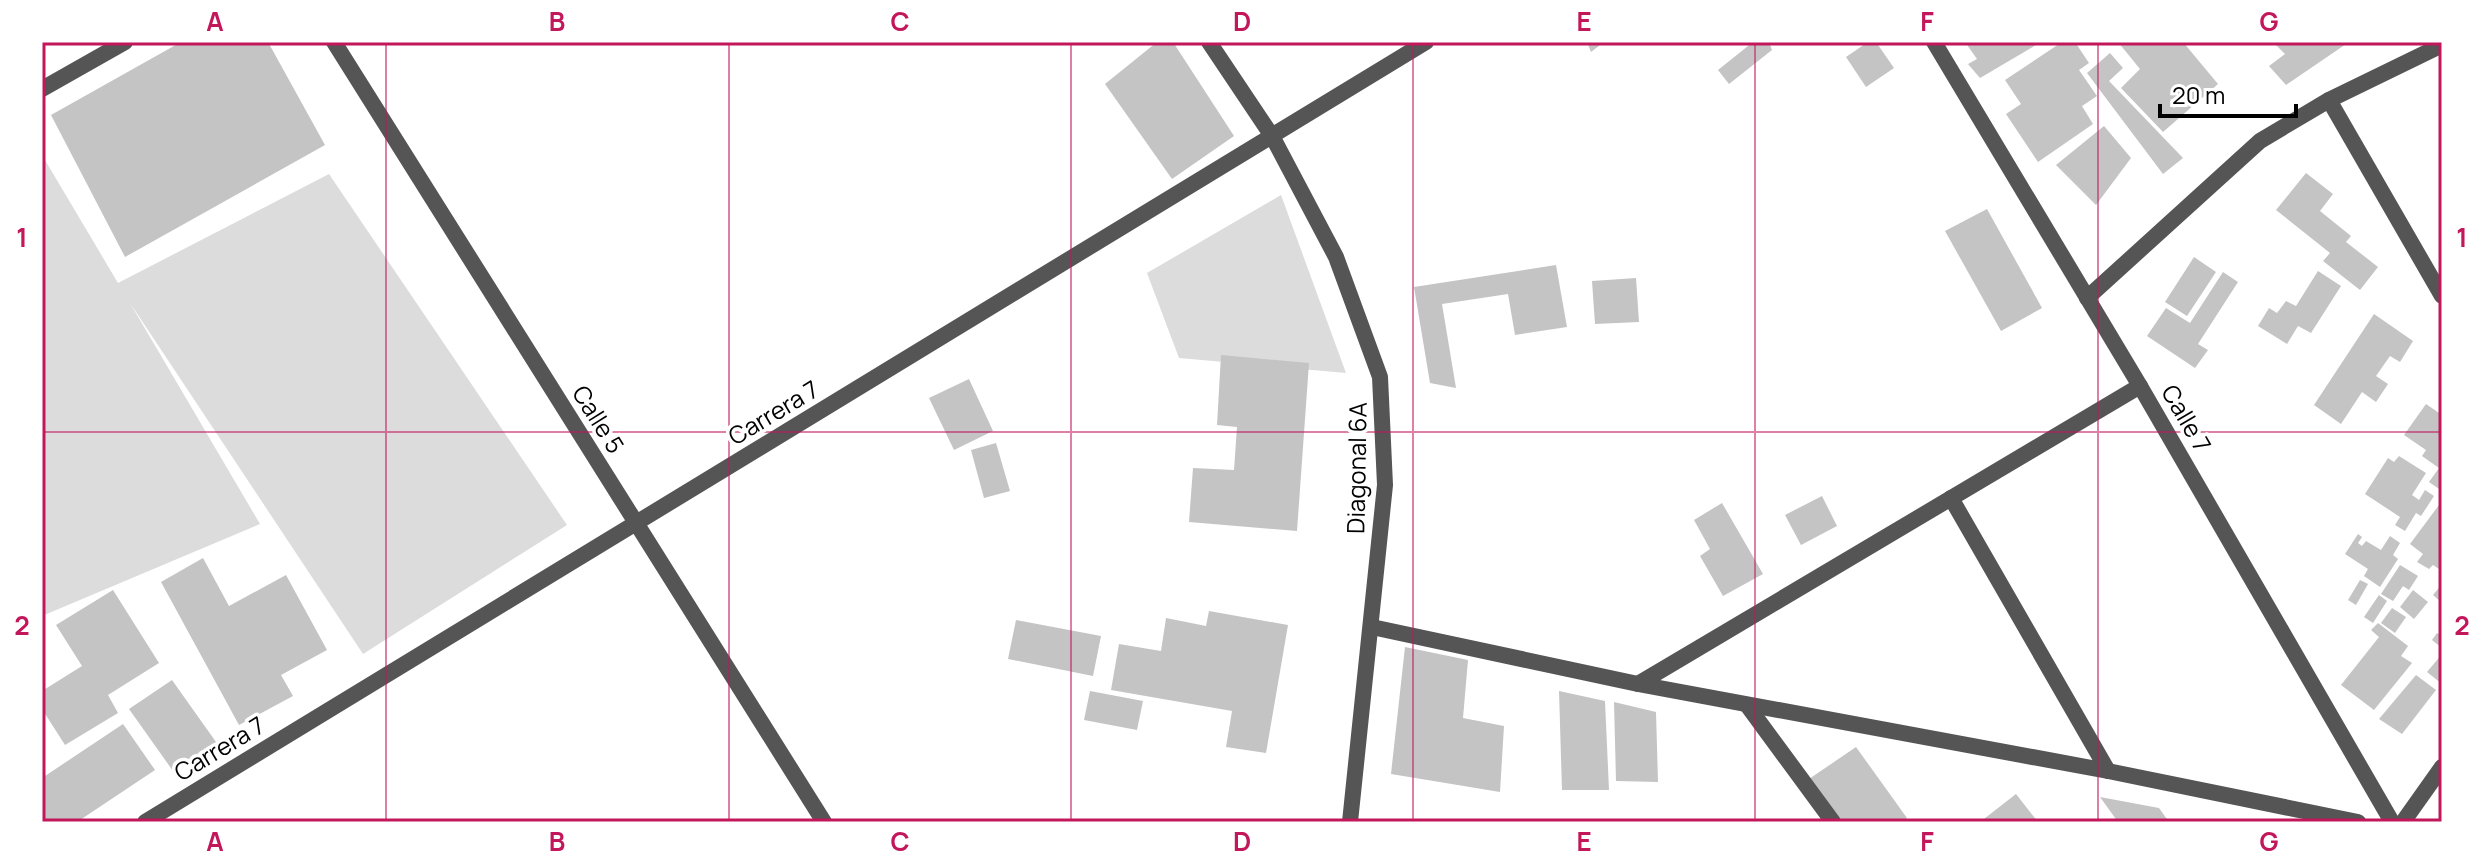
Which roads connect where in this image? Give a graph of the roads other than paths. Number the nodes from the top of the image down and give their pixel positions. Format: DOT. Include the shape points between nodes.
graph roads {
  1 [pos="125,42"];
  2 [pos="334,42"];
  3 [pos="1209,42"];
  4 [pos="1426,42"];
  5 [pos="1934,42"];
  6 [pos="2442,45"];
  7 [pos="42,89"];
  8 [pos="2329,100"];
  9 [pos="1272,136"];
  10 [pos="2442,296"];
  11 [pos="2087,298"];
  12 [pos="2140,386"];
  13 [pos="1951,498"];
  14 [pos="636,523"];
  15 [pos="1372,627"];
  16 [pos="1638,684"];
  17 [pos="1747,705"];
  18 [pos="2442,767"];
  19 [pos="2108,771"];
  20 [pos="145,822"];
  21 [pos="824,822"];
  22 [pos="1350,822"];
  23 [pos="1833,822"];
  24 [pos="2358,822"];
  25 [pos="2392,822"];
  26 [pos="2403,822"];
  1 -- 7 [label="street"];
  2 -- 14 [label="street, Calle 5"];
  3 -- 9 [label="street, Diagonal 6A"];
  4 -- 9 [label="street, Carrera 7"];
  5 -- 11 [label="street, Calle 7"];
  6 -- 8 [label="street"];
  8 -- 10 [label="street"];
  8 -- 11 [label="street" via="2260,141"];
  9 -- 14 [label="street, Carrera 7"];
  9 -- 15 [label="street, Diagonal 6A" via="1336,257 1380,377 1385,485"];
  11 -- 12 [label="street, Calle 7"];
  12 -- 13 [label="street"];
  12 -- 25 [label="street, Calle 7"];
  13 -- 16 [label="street"];
  13 -- 19 [label="street"];
  14 -- 20 [label="street, Carrera 7"];
  14 -- 21 [label="street, Calle 5"];
  15 -- 16 [label="street"];
  15 -- 22 [label="street, Diagonal 6A"];
  16 -- 17 [label="street"];
  17 -- 19 [label="street"];
  17 -- 23 [label="street"];
  18 -- 26 [label="street"];
  19 -- 24 [label="street"];
}
